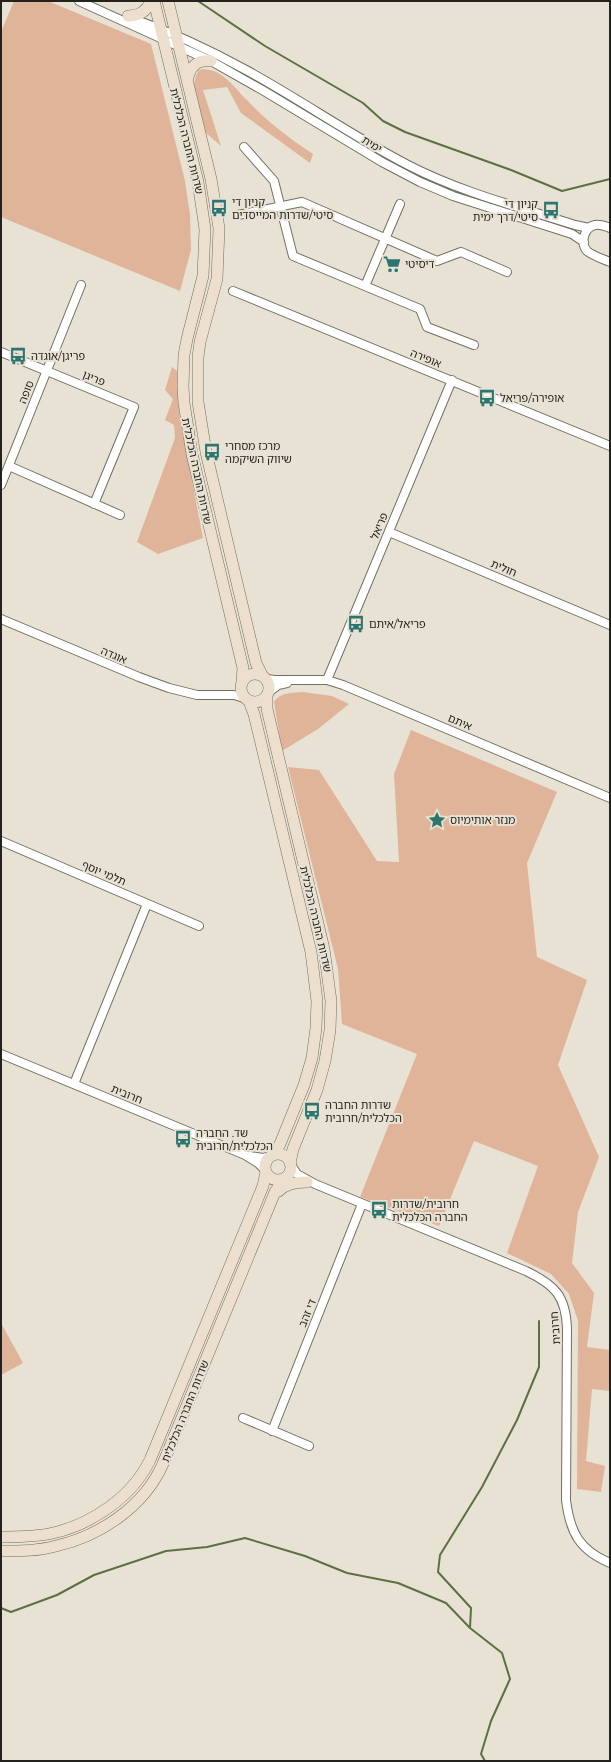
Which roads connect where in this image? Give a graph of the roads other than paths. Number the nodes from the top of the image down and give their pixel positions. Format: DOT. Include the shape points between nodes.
graph roads {
  1 [pos="79,1"];
  2 [pos="152,1"];
  3 [pos="168,1"];
  4 [pos="102,10"];
  5 [pos="128,16"];
  6 [pos="161,33"];
  7 [pos="177,40"];
  8 [pos="211,61"];
  9 [pos="187,81"];
  10 [pos="244,147"];
  11 [pos="400,204"];
  12 [pos="282,206"];
  13 [pos="238,215"];
  14 [pos="589,228"];
  15 [pos="610,228"];
  16 [pos="385,238"];
  17 [pos="584,242"];
  18 [pos="610,262"];
  19 [pos="508,272"];
  20 [pos="81,285"];
  21 [pos="365,286"];
  22 [pos="233,291"];
  23 [pos="474,345"];
  24 [pos="1,352"];
  25 [pos="46,371"];
  26 [pos="452,380"];
  27 [pos="610,446"];
  28 [pos="9,466"];
  29 [pos="1,485"];
  30 [pos="94,504"];
  31 [pos="120,515"];
  32 [pos="389,532"];
  33 [pos="1,619"];
  34 [pos="610,625"];
  35 [pos="264,677"];
  36 [pos="299,680"];
  37 [pos="327,680"];
  38 [pos="244,692"];
  39 [pos="268,694"];
  40 [pos="610,798"];
  41 [pos="1,841"];
  42 [pos="147,904"];
  43 [pos="199,926"];
  44 [pos="1,1054"];
  45 [pos="74,1084"];
  46 [pos="245,1155"];
  47 [pos="272,1156"];
  48 [pos="290,1164"];
  49 [pos="265,1171"];
  50 [pos="284,1179"];
  51 [pos="311,1183"];
  52 [pos="272,1201"];
  53 [pos="362,1204"];
  54 [pos="242,1418"];
  55 [pos="272,1431"];
  56 [pos="309,1446"];
  57 [pos="1,1537"];
  58 [pos="1,1551"];
  59 [pos="610,1563"];
  1 -- 4 [label="street"];
  2 -- 5 [label="main road" via="142,13"];
  2 -- 6 [label="main road, שדרות החברה הכלכלית"];
  3 -- 7 [label="main road, שדרות החברה הכלכלית"];
  4 -- 5 [label="street"];
  4 -- 6 [label="street"];
  5 -- 6 [label="street"];
  6 -- 7 [label="street"];
  6 -- 38 [label="main road, שדרות החברה הכלכלית" via="198,182 205,229 203,276 184,355 186,420 243,668"];
  7 -- 8 [label="street, ימית"];
  7 -- 9 [label="main road, שדרות החברה הכלכלית"];
  7 -- 14 [label="street, ימית" via="247,70 372,145 431,176 484,196"];
  8 -- 9 [label="main road" via="196,63 189,72"];
  8 -- 17 [label="street, ימית" via="376,159 420,182 453,196 572,234"];
  9 -- 35 [label="main road, שדרות החברה הכלכלית" via="211,179 219,228 217,279 198,356 200,418 256,664"];
  10 -- 12 [label="street" via="274,181"];
  11 -- 16 [label="street"];
  12 -- 13 [label="street"];
  12 -- 16 [label="street" via="302,202"];
  12 -- 21 [label="street" via="293,256"];
  14 -- 15 [label="street, ימית" via="597,225"];
  14 -- 17 [label="street" via="584,234"];
  16 -- 19 [label="street" via="437,261 461,252"];
  16 -- 21 [label="street"];
  17 -- 18 [label="street, ימית" via="588,251"];
  20 -- 25 [label="street, סופה"];
  21 -- 23 [label="street" via="420,309 428,327"];
  22 -- 26 [label="street, אופירה"];
  24 -- 25 [label="street, פריגן"];
  25 -- 28 [label="street, סופה"];
  25 -- 30 [label="street, פריגן" via="134,407"];
  26 -- 27 [label="street, אופירה"];
  26 -- 32 [label="street, פריאל"];
  28 -- 29 [label="street, סופה"];
  28 -- 30 [label="street"];
  30 -- 31 [label="street"];
  32 -- 34 [label="street, חולית"];
  32 -- 37 [label="street, פריאל"];
  33 -- 38 [label="street, אוגדה" via="169,688 197,695"];
  35 -- 36 [label="street, איתם" via="275,680"];
  35 -- 38 [label="main road" via="257,674 249,676"];
  35 -- 39 [label="main road" via="269,683"];
  36 -- 37 [label="street, איתם"];
  36 -- 39 [label="street, איתם" via="278,685"];
  37 -- 40 [label="street, איתם"];
  38 -- 39 [label="main road" via="261,702"];
  38 -- 47 [label="main road, שדרות החברה הכלכלית" via="252,708 310,952 317,1001 316,1028 308,1071 280,1144"];
  39 -- 48 [label="main road, שדרות החברה הכלכלית" via="266,709 324,949 331,1001 325,1061"];
  41 -- 42 [label="street, תלמי יוסף"];
  42 -- 43 [label="street, תלמי יוסף"];
  42 -- 45 [label="street"];
  44 -- 45 [label="street, חרובית"];
  45 -- 46 [label="street, חרובית"];
  46 -- 47 [label="street, חרובית" via="263,1158"];
  46 -- 49 [label="street, חרובית"];
  47 -- 48 [label="main road" via="285,1156"];
  47 -- 49 [label="main road" via="266,1162"];
  48 -- 50 [label="main road" via="290,1172"];
  48 -- 51 [label="street, חרובית" via="297,1174"];
  49 -- 50 [label="main road" via="271,1178"];
  49 -- 57 [label="main road, שדרות החברה הכלכלית" via="263,1186 153,1453 140,1477 117,1501 76,1525 40,1535"];
  50 -- 51 [label="street, חרובית"];
  50 -- 52 [label="main road, שדרות החברה הכלכלית"];
  51 -- 52 [label="main road" via="286,1185"];
  51 -- 53 [label="street, חרובית"];
  52 -- 58 [label="main road, שדרות החברה הכלכלית" via="152,1485 125,1512 88,1535 42,1549"];
  53 -- 55 [label="street, די זהב"];
  53 -- 59 [label="street, חרובית" via="526,1271 551,1284 559,1293 567,1315 568,1329 568,1515 580,1544 598,1558"];
  54 -- 55 [label="street"];
  55 -- 56 [label="street"];
}
